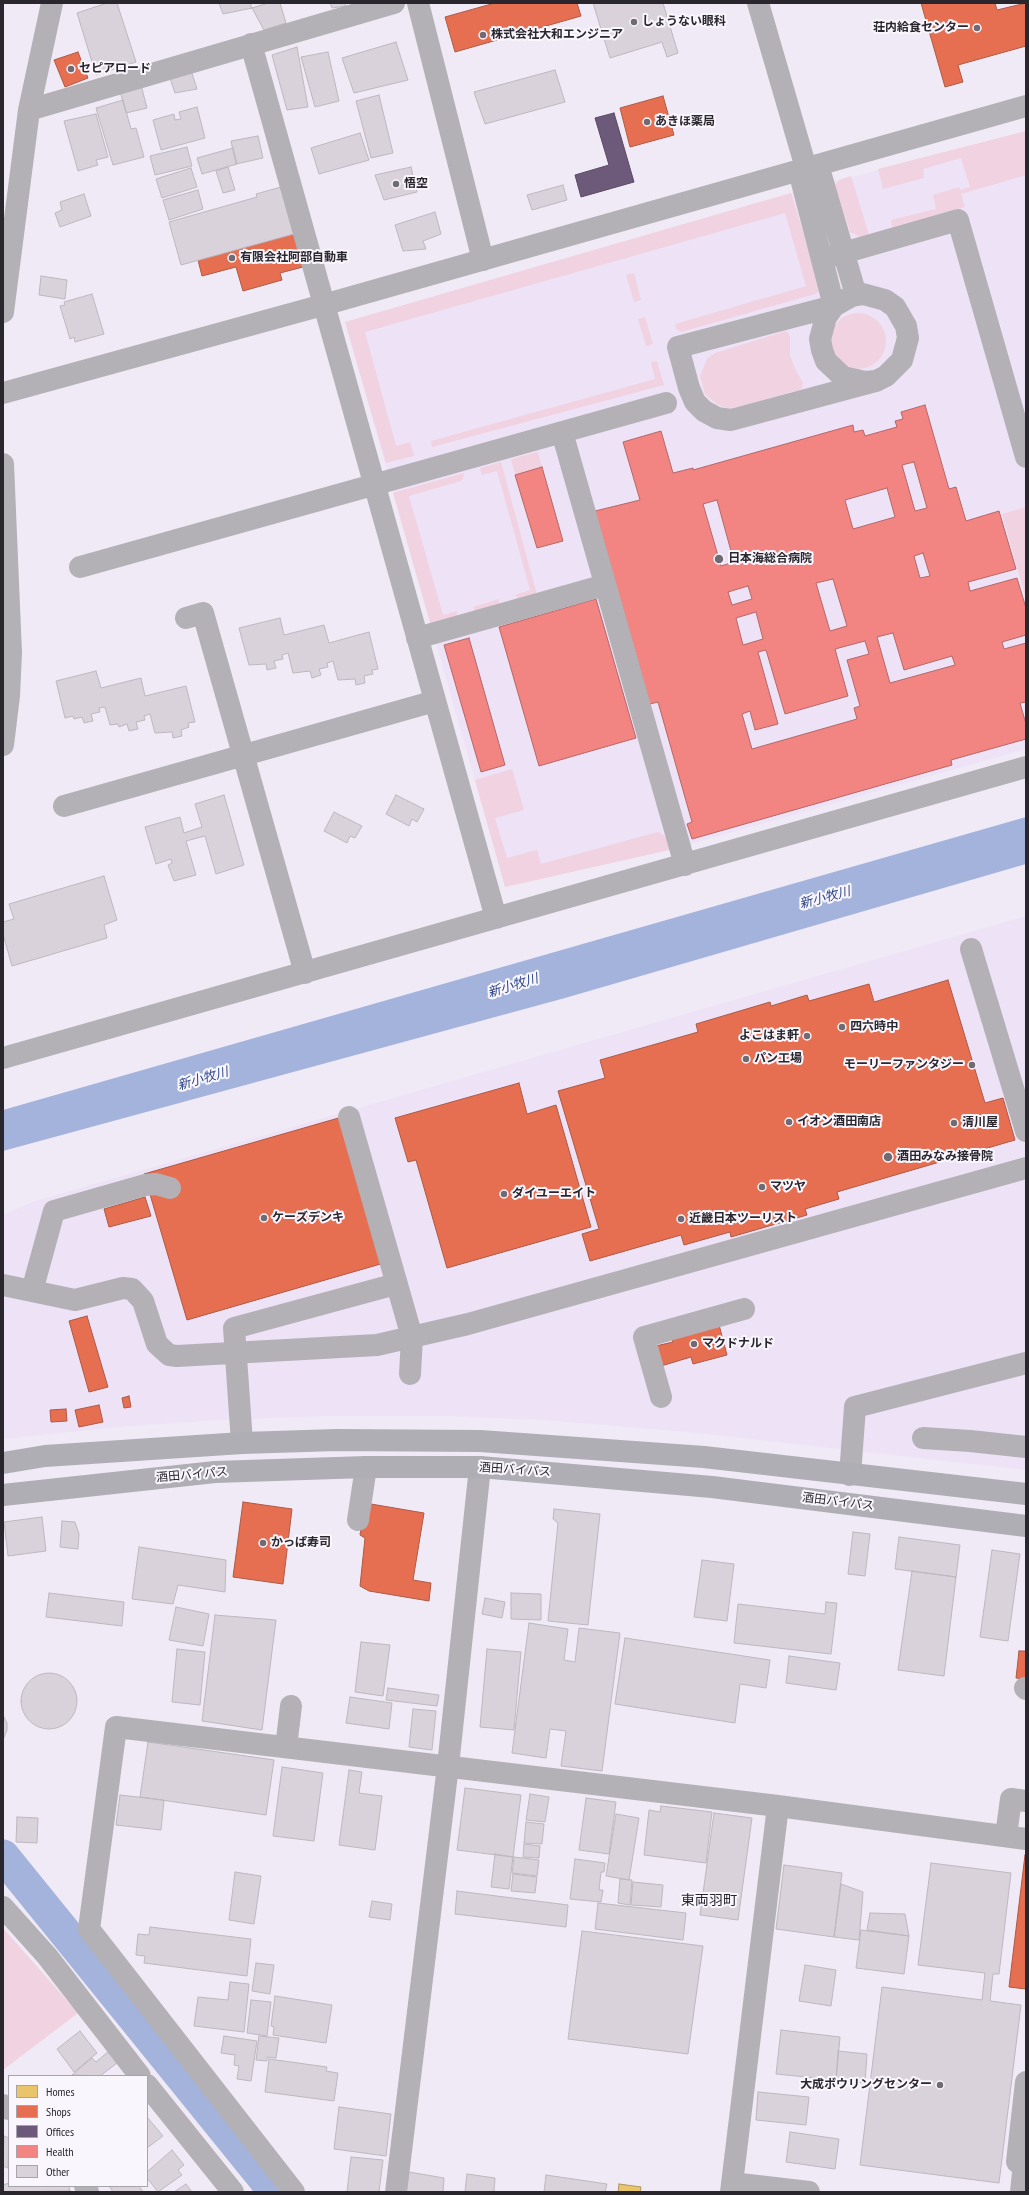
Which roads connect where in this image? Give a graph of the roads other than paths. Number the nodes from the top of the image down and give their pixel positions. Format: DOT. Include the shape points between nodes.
graph roads {
  1 [pos="52,3"];
  2 [pos="394,3"];
  3 [pos="418,3"];
  4 [pos="758,3"];
  5 [pos="251,44"];
  6 [pos="1026,106"];
  7 [pos="29,110"];
  8 [pos="808,168"];
  9 [pos="844,253"];
  10 [pos="822,259"];
  11 [pos="483,260"];
  12 [pos="856,295"];
  13 [pos="323,305"];
  14 [pos="834,306"];
  15 [pos="3,312"];
  16 [pos="876,381"];
  17 [pos="3,394"];
  18 [pos="666,403"];
  19 [pos="562,432"];
  20 [pos="1026,457"];
  21 [pos="3,464"];
  22 [pos="374,485"];
  23 [pos="4,545"];
  24 [pos="80,567"];
  25 [pos="605,585"];
  26 [pos="186,618"];
  27 [pos="417,638"];
  28 [pos="435,701"];
  29 [pos="3,745"];
  30 [pos="243,755"];
  31 [pos="1026,768"];
  32 [pos="64,806"];
  33 [pos="685,865"];
  34 [pos="496,918"];
  35 [pos="971,949"];
  36 [pos="305,973"];
  37 [pos="3,1058"];
  38 [pos="349,1117"];
  39 [pos="1026,1131"];
  40 [pos="1026,1168"];
  41 [pos="170,1188"];
  42 [pos="396,1284"];
  43 [pos="3,1285"];
  44 [pos="32,1291"];
  45 [pos="744,1309"];
  46 [pos="412,1337"];
  47 [pos="236,1353"];
  48 [pos="1026,1363"];
  49 [pos="410,1374"];
  50 [pos="661,1397"];
  51 [pos="923,1438"];
  52 [pos="242,1443"];
  53 [pos="1026,1447"];
  54 [pos="3,1463"];
  55 [pos="366,1467"];
  56 [pos="480,1467"];
  57 [pos="850,1475"];
  58 [pos="1026,1494"];
  59 [pos="3,1495"];
  60 [pos="358,1520"];
  61 [pos="1026,1526"];
  62 [pos="291,1706"];
  63 [pos="286,1747"];
  64 [pos="448,1766"];
  65 [pos="1026,1800"];
  66 [pos="778,1806"];
  67 [pos="1016,1837"];
  68 [pos="3,1907"];
  69 [pos="139,2075"];
  70 [pos="1026,2082"];
  71 [pos="148,2086"];
  72 [pos="1025,2164"];
  73 [pos="731,2188"];
  74 [pos="232,2192"];
  75 [pos="294,2192"];
  76 [pos="396,2192"];
  77 [pos="809,2192"];
  78 [pos="1021,2192"];
  1 -- 7 [label="street"];
  2 -- 5 [label="street"];
  3 -- 11 [label="street"];
  4 -- 8 [label="street"];
  5 -- 7 [label="street"];
  5 -- 13 [label="street"];
  6 -- 8 [label="street"];
  7 -- 15 [label="street"];
  8 -- 9 [label="street"];
  8 -- 10 [label="street"];
  8 -- 11 [label="street"];
  9 -- 10 [label="street"];
  9 -- 12 [label="street"];
  9 -- 20 [label="street" via="958,220"];
  10 -- 14 [label="street"];
  11 -- 13 [label="street"];
  12 -- 14 [label="street"];
  12 -- 16 [label="street" via="875,296 885,300 895,307 906,326 908,338 902,360 886,376"];
  13 -- 17 [label="street"];
  13 -- 22 [label="street"];
  14 -- 16 [label="street" via="822,327 821,345 826,361 843,377 853,381"];
  14 -- 16 [label="street" via="678,347 695,402 717,418 730,420"];
  18 -- 19 [label="street"];
  19 -- 22 [label="street"];
  19 -- 25 [label="street"];
  21 -- 23 [label="street"];
  22 -- 24 [label="street"];
  22 -- 27 [label="street"];
  23 -- 29 [label="street" via="11,654"];
  25 -- 27 [label="street"];
  25 -- 33 [label="street"];
  26 -- 30 [label="street" via="203,613"];
  27 -- 28 [label="street"];
  28 -- 30 [label="street"];
  28 -- 34 [label="street"];
  30 -- 32 [label="street"];
  30 -- 36 [label="street"];
  31 -- 33 [label="street"];
  33 -- 34 [label="street"];
  34 -- 36 [label="street"];
  35 -- 39 [label="street"];
  36 -- 37 [label="street"];
  38 -- 42 [label="street"];
  40 -- 46 [label="street" via="468,1324"];
  41 -- 44 [label="street" via="156,1184 145,1186 54,1211"];
  42 -- 46 [label="street"];
  42 -- 47 [label="street" via="234,1328"];
  43 -- 44 [label="street"];
  44 -- 47 [label="street" via="81,1299 128,1288 136,1292 143,1301 156,1344 165,1353 177,1356"];
  45 -- 50 [label="street" via="644,1337"];
  46 -- 47 [label="street" via="377,1345"];
  46 -- 49 [label="street"];
  47 -- 52 [label="street"];
  48 -- 57 [label="street" via="855,1407"];
  51 -- 53 [label="street"];
  52 -- 54 [label="highway" via="45,1456"];
  52 -- 57 [label="highway" via="337,1440 480,1441 704,1457"];
  55 -- 56 [label="highway, 酒田バイパス"];
  55 -- 59 [label="highway, 酒田バイパス" via="215,1472"];
  55 -- 60 [label="street"];
  56 -- 61 [label="highway, 酒田バイパス" via="712,1487"];
  56 -- 64 [label="street"];
  57 -- 58 [label="highway"];
  62 -- 63 [label="street"];
  63 -- 64 [label="street"];
  63 -- 75 [label="street" via="116,1726 89,1929"];
  64 -- 66 [label="street"];
  64 -- 76 [label="street"];
  65 -- 67 [label="street" via="1011,1798"];
  66 -- 67 [label="street"];
  66 -- 73 [label="street"];
  68 -- 69 [label="street" via="47,1956"];
  70 -- 72 [label="street" via="1017,2162"];
  71 -- 74 [label="street"];
  72 -- 78 [label="street"];
  73 -- 77 [label="street"];
}
